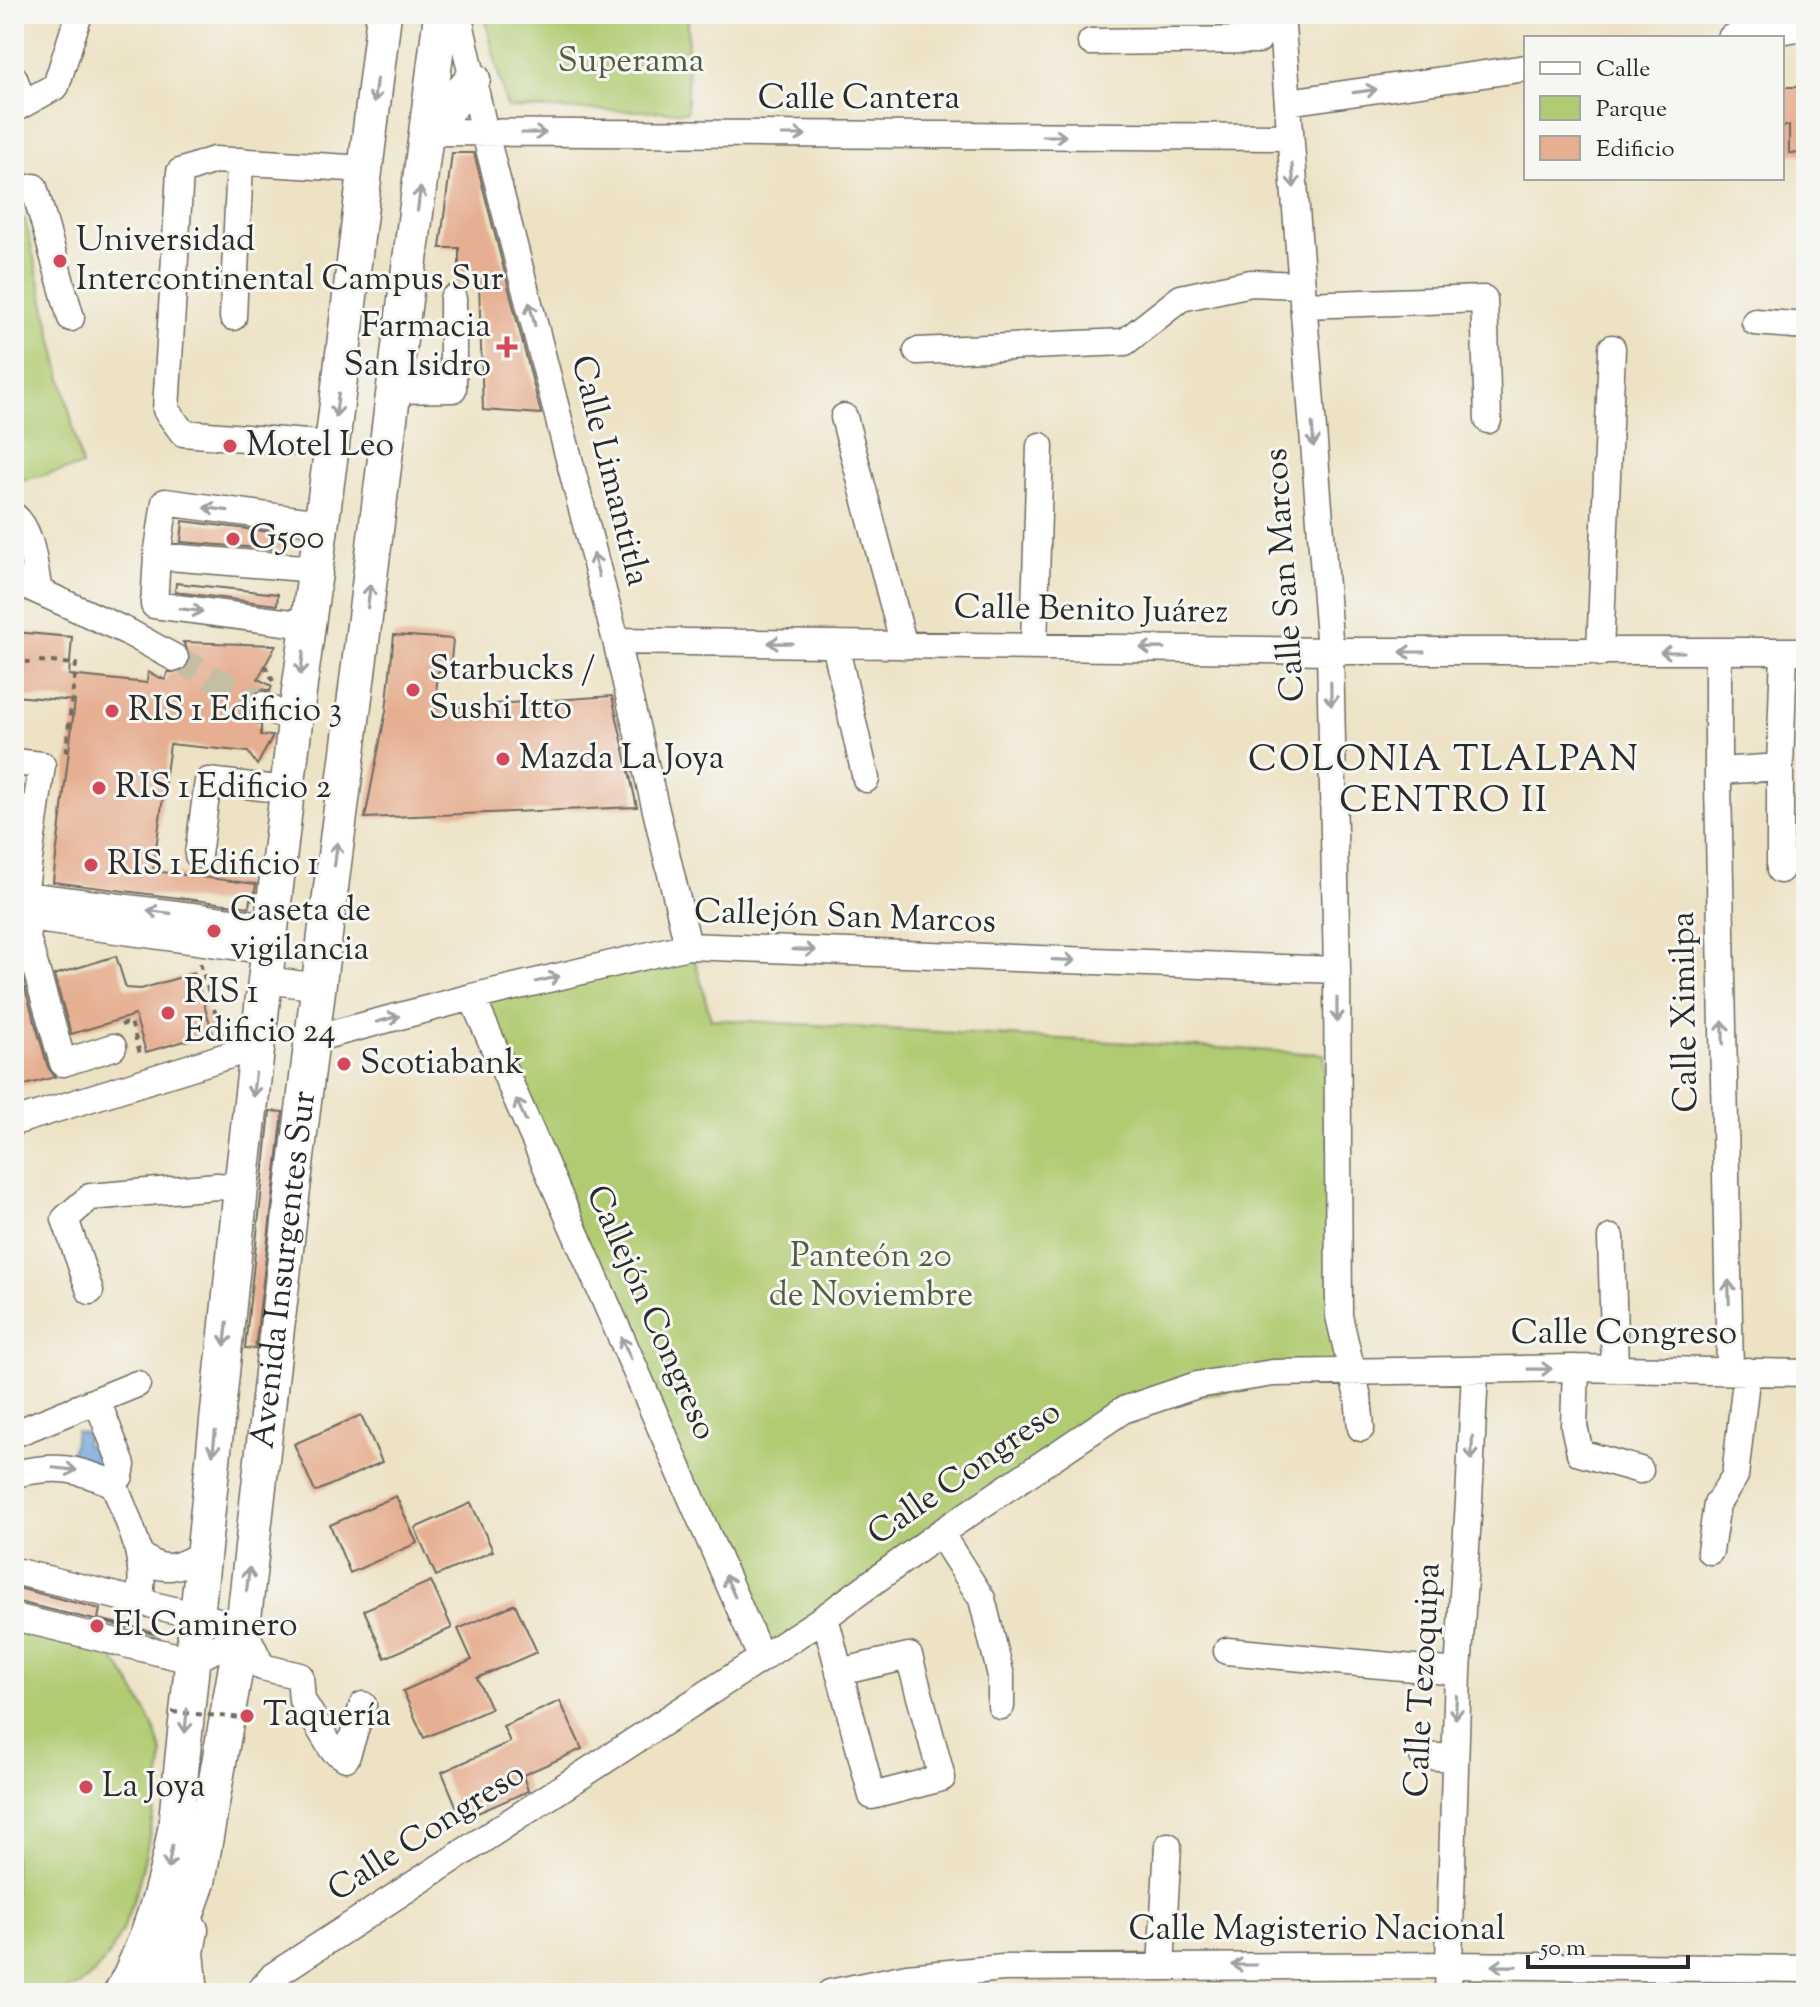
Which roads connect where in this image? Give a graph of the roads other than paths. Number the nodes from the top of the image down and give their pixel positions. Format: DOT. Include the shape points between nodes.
graph roads {
  1 [pos="59,14"];
  2 [pos="79,14"];
  3 [pos="384,14"];
  4 [pos="441,14"];
  5 [pos="458,14"];
  6 [pos="1256,14"];
  7 [pos="1281,14"];
  8 [pos="1806,27"];
  9 [pos="1745,36"];
  10 [pos="1091,42"];
  11 [pos="69,45"];
  12 [pos="1524,68"];
  13 [pos="14,78"];
  14 [pos="473,79"];
  15 [pos="1288,102"];
  16 [pos="19,107"];
  17 [pos="428,132"];
  18 [pos="485,133"];
  19 [pos="1290,137"];
  20 [pos="240,161"];
  21 [pos="366,169"];
  22 [pos="14,192"];
  23 [pos="1302,295"];
  24 [pos="453,299"];
  25 [pos="233,317"];
  26 [pos="71,318"];
  27 [pos="1755,322"];
  28 [pos="1806,326"];
  29 [pos="1612,348"];
  30 [pos="917,351"];
  31 [pos="395,390"];
  32 [pos="844,417"];
  33 [pos="1488,420"];
  34 [pos="332,445"];
  35 [pos="1040,446"];
  36 [pos="14,516"];
  37 [pos="321,523"];
  38 [pos="157,560"];
  39 [pos="313,576"];
  40 [pos="14,580"];
  41 [pos="39,591"];
  42 [pos="307,625"];
  43 [pos="616,641"];
  44 [pos="835,644"];
  45 [pos="904,646"];
  46 [pos="1034,646"];
  47 [pos="1330,651"];
  48 [pos="1718,652"];
  49 [pos="1795,652"];
  50 [pos="1600,653"];
  51 [pos="175,658"];
  52 [pos="263,705"];
  53 [pos="295,722"];
  54 [pos="14,762"];
  55 [pos="1780,767"];
  56 [pos="1718,771"];
  57 [pos="866,779"];
  58 [pos="287,790"];
  59 [pos="198,855"];
  60 [pos="1780,870"];
  61 [pos="18,916"];
  62 [pos="688,946"];
  63 [pos="270,952"];
  64 [pos="1337,970"];
  65 [pos="319,987"];
  66 [pos="472,997"];
  67 [pos="313,1039"];
  68 [pos="259,1046"];
  69 [pos="113,1047"];
  70 [pos="14,1122"];
  71 [pos="241,1188"];
  72 [pos="1611,1238"];
  73 [pos="90,1291"];
  74 [pos="1576,1368"];
  75 [pos="1615,1368"];
  76 [pos="1475,1370"];
  77 [pos="1739,1371"];
  78 [pos="1350,1372"];
  79 [pos="1806,1373"];
  80 [pos="137,1384"];
  81 [pos="97,1400"];
  82 [pos="1361,1428"];
  83 [pos="14,1434"];
  84 [pos="1640,1470"];
  85 [pos="14,1474"];
  86 [pos="114,1484"];
  87 [pos="940,1533"];
  88 [pos="1710,1551"];
  89 [pos="203,1553"];
  90 [pos="143,1560"];
  91 [pos="14,1571"];
  92 [pos="139,1601"];
  93 [pos="196,1616"];
  94 [pos="14,1617"];
  95 [pos="825,1617"];
  96 [pos="243,1627"];
  97 [pos="1227,1651"];
  98 [pos="761,1657"];
  99 [pos="191,1660"];
  100 [pos="839,1672"];
  101 [pos="1458,1672"];
  102 [pos="363,1705"];
  103 [pos="1001,1706"];
  104 [pos="1423,1756"];
  105 [pos="1455,1758"];
  106 [pos="1168,1846"];
  107 [pos="198,1882"];
  108 [pos="1449,1965"];
  109 [pos="1161,1966"];
  110 [pos="1806,1969"];
  111 [pos="266,1985"];
  112 [pos="121,1993"];
  113 [pos="154,1993"];
  114 [pos="191,1993"];
  115 [pos="830,1993"];
  116 [pos="1448,1993"];
  1 -- 11 [label="street"];
  2 -- 11 [label="street"];
  3 -- 21 [label="main road, Avenida Insurgentes Sur, one-way"];
  4 -- 17 [label="main road, Avenida Insurgentes Sur"];
  5 -- 14 [label="street, Calle Limantitla"];
  6 -- 10 [label="street" via="1258,40"];
  7 -- 15 [label="street, Calle San Marcos"];
  8 -- 9 [label="street"];
  11 -- 16 [label="street" via="56,86"];
  15 -- 12 [label="street, one-way"];
  13 -- 16 [label="street"];
  14 -- 17 [label="main road"];
  14 -- 18 [label="street, Calle Limantitla"];
  15 -- 19 [label="street, Calle San Marcos"];
  17 -- 18 [label="street, Calle Cantera"];
  31 -- 17 [label="main road, Avenida Insurgentes Sur, one-way"];
  18 -- 19 [label="street, Calle Cantera, one-way"];
  43 -- 18 [label="street, Calle Limantitla, one-way"];
  19 -- 23 [label="street, Calle San Marcos, one-way"];
  20 -- 21 [label="street"];
  20 -- 25 [label="street"];
  20 -- 34 [label="street" via="214,160 180,172 166,410 183,433"];
  21 -- 34 [label="main road, Avenida Insurgentes Sur, one-way"];
  22 -- 26 [label="street" via="34,187"];
  23 -- 30 [label="street" via="1251,283 1181,298 1125,342"];
  23 -- 33 [label="street" via="1484,299"];
  23 -- 47 [label="street, Calle San Marcos, one-way"];
  24 -- 31 [label="street" via="453,389"];
  27 -- 28 [label="street"];
  29 -- 50 [label="street"];
  65 -- 31 [label="main road, Avenida Insurgentes Sur, one-way"];
  32 -- 45 [label="street"];
  34 -- 37 [label="main road, Avenida Insurgentes Sur"];
  35 -- 46 [label="street"];
  36 -- 41 [label="street" via="26,532"];
  37 -- 38 [label="street, one-way" via="165,502"];
  37 -- 39 [label="main road, Avenida Insurgentes Sur"];
  38 -- 39 [label="street"];
  38 -- 42 [label="street, one-way" via="154,605"];
  39 -- 42 [label="main road, Avenida Insurgentes Sur"];
  40 -- 41 [label="street"];
  41 -- 51 [label="street"];
  42 -- 53 [label="main road, Avenida Insurgentes Sur, one-way"];
  44 -- 43 [label="street, Calle Benito Juárez, one-way"];
  43 -- 62 [label="street, Calle Limantitla"];
  44 -- 45 [label="street, Calle Benito Juárez"];
  44 -- 57 [label="street"];
  45 -- 46 [label="street, Calle Benito Juárez"];
  47 -- 46 [label="street, Calle Benito Juárez, one-way"];
  50 -- 47 [label="street, Calle Benito Juárez, one-way"];
  47 -- 64 [label="street, Calle San Marcos, one-way"];
  48 -- 49 [label="street, Calle Benito Juárez"];
  48 -- 50 [label="street, Calle Benito Juárez, one-way"];
  48 -- 56 [label="street, Calle Ximilpa"];
  49 -- 55 [label="street"];
  52 -- 53 [label="street"];
  53 -- 58 [label="main road, Avenida Insurgentes Sur"];
  63 -- 54 [label="street, one-way" via="24,895 42,765"];
  55 -- 56 [label="street"];
  55 -- 60 [label="street"];
  77 -- 56 [label="street, Calle Ximilpa, one-way"];
  58 -- 59 [label="street" via="208,781"];
  58 -- 63 [label="main road, Avenida Insurgentes Sur"];
  61 -- 63 [label="street"];
  61 -- 69 [label="street" via="63,1063"];
  62 -- 64 [label="street, Callejón San Marcos, one-way"];
  66 -- 62 [label="street, Callejón San Marcos, one-way"];
  63 -- 65 [label="street"];
  63 -- 68 [label="main road, Avenida Insurgentes Sur"];
  64 -- 78 [label="street, Calle San Marcos, one-way" via="1339,1316"];
  65 -- 67 [label="main road, Avenida Insurgentes Sur"];
  67 -- 66 [label="street, Callejón San Marcos, one-way"];
  98 -- 66 [label="street, Callejón Congreso, one-way"];
  96 -- 67 [label="main road, Avenida Insurgentes Sur, one-way"];
  68 -- 70 [label="street"];
  68 -- 71 [label="main road, Avenida Insurgentes Sur, one-way"];
  71 -- 73 [label="street" via="90,1197 65,1219"];
  71 -- 89 [label="main road, Avenida Insurgentes Sur, one-way"];
  72 -- 75 [label="street"];
  74 -- 75 [label="street, Calle Congreso"];
  76 -- 74 [label="street, Calle Congreso, one-way"];
  74 -- 84 [label="street" via="1574,1426 1580,1453"];
  75 -- 77 [label="street, Calle Congreso"];
  76 -- 78 [label="street, Calle Congreso"];
  76 -- 101 [label="street, Calle Tezoquipa, one-way"];
  77 -- 79 [label="street, Calle Congreso"];
  77 -- 88 [label="street, Calle Ximilpa" via="1735,1476 1717,1504"];
  78 -- 82 [label="street, Calle San Marcos"];
  78 -- 87 [label="street, Calle Congreso" via="1273,1373 1197,1385 1123,1410"];
  80 -- 81 [label="street"];
  81 -- 83 [label="street"];
  81 -- 86 [label="street" via="122,1465"];
  85 -- 86 [label="street, one-way" via="50,1467 82,1470"];
  86 -- 90 [label="street"];
  87 -- 95 [label="street, Calle Congreso"];
  87 -- 103 [label="street" via="982,1599 1001,1676"];
  89 -- 90 [label="street" via="168,1569"];
  89 -- 93 [label="main road, Avenida Insurgentes Sur"];
  90 -- 92 [label="street"];
  91 -- 92 [label="street"];
  92 -- 93 [label="street"];
  93 -- 96 [label="street"];
  93 -- 99 [label="main road, Avenida Insurgentes Sur"];
  94 -- 99 [label="street"];
  95 -- 98 [label="street, Calle Congreso"];
  95 -- 100 [label="street"];
  96 -- 99 [label="street" via="227,1643"];
  96 -- 102 [label="street" via="262,1667 300,1676 302,1700 332,1749 346,1758"];
  96 -- 107 [label="main road, Avenida Insurgentes Sur"];
  97 -- 101 [label="street"];
  98 -- 111 [label="street, Calle Congreso"];
  99 -- 112 [label="main road, Avenida Insurgentes Sur, one-way" via="167,1874 142,1950"];
  100 -- 100 [label="street" via="872,1796 942,1778 909,1656"];
  101 -- 105 [label="street, Calle Tezoquipa, one-way"];
  104 -- 105 [label="street"];
  105 -- 108 [label="street, Calle Tezoquipa"];
  106 -- 109 [label="street"];
  107 -- 113 [label="main road, Avenida Insurgentes Sur"];
  107 -- 114 [label="main road" via="187,1952"];
  108 -- 109 [label="street, Calle Magisterio Nacional, one-way"];
  110 -- 108 [label="street, Calle Magisterio Nacional, one-way"];
  108 -- 116 [label="street, Calle Tezoquipa"];
  109 -- 115 [label="street, Calle Magisterio Nacional" via="1003,1968 907,1977"];
}
